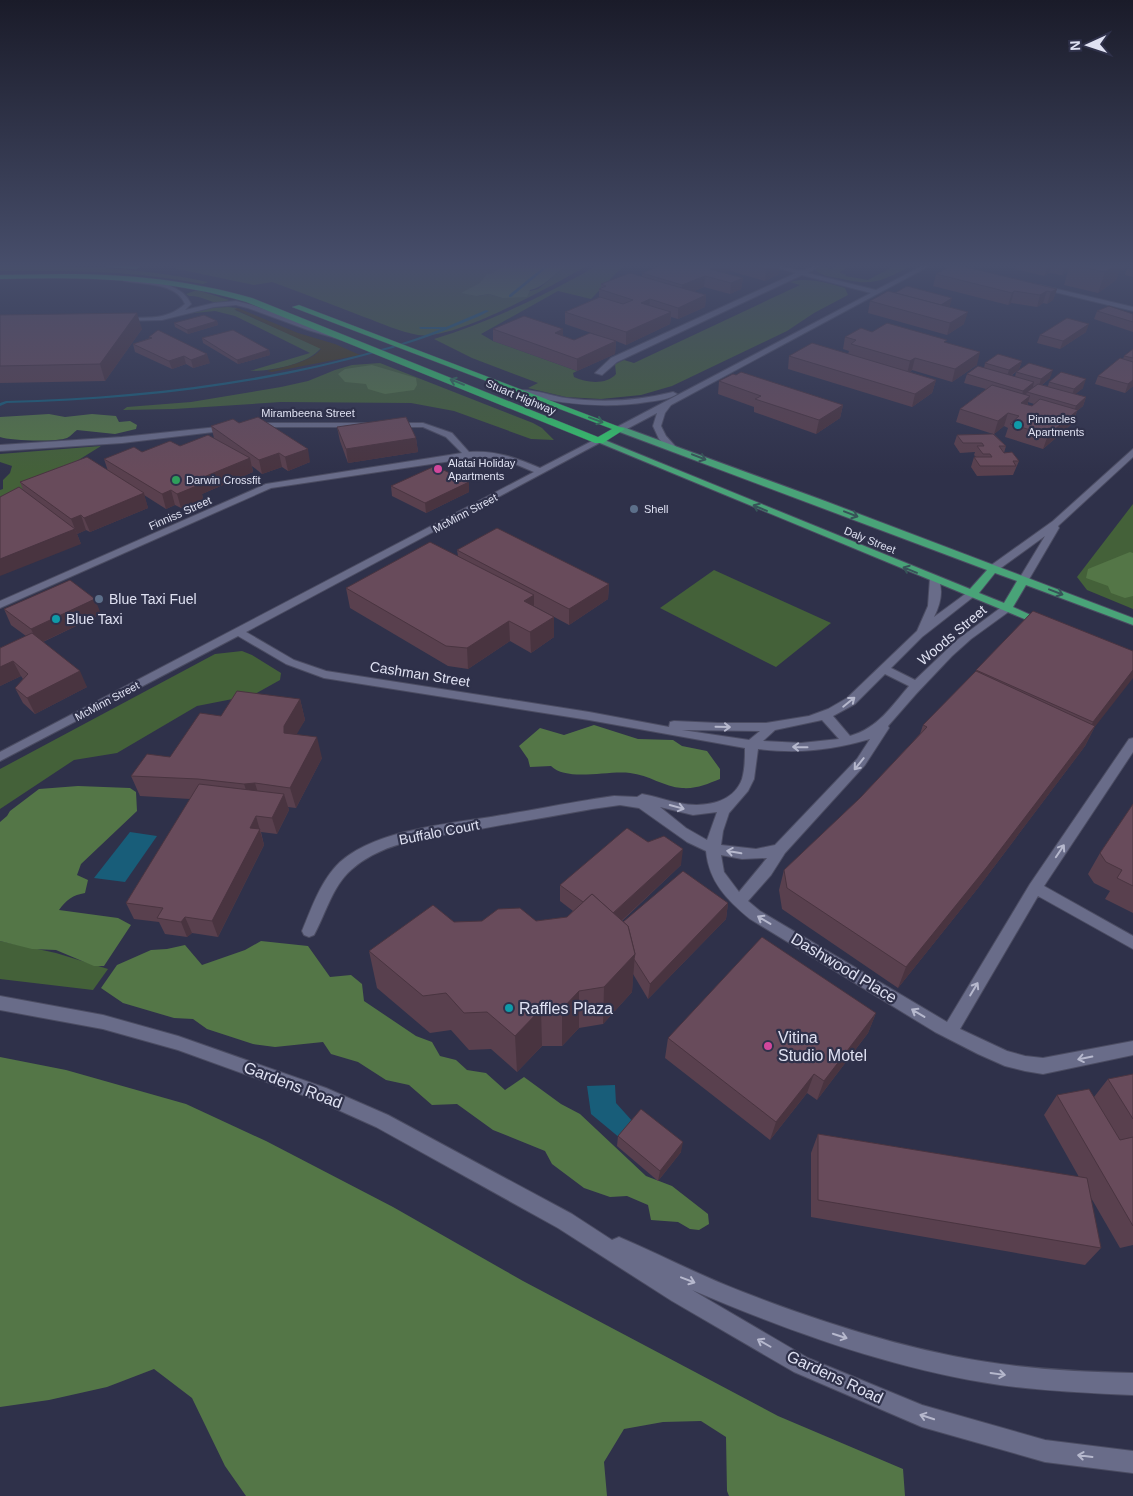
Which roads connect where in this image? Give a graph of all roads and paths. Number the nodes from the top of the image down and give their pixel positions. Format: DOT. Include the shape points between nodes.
graph roads {
  1 [pos="330,335"];
  2 [pos="336,335"];
  3 [pos="367,335"];
  4 [pos="668,335"];
  5 [pos="796,335"];
  6 [pos="351,341"];
  7 [pos="599,373"];
  8 [pos="708,382"];
  9 [pos="513,390"];
  10 [pos="669,402"];
  11 [pos="245,426"];
  12 [pos="236,427"];
  13 [pos="620,429"];
  14 [pos="599,442"];
  15 [pos="672,447"];
  16 [pos="0,448"];
  17 [pos="1133,452"];
  18 [pos="467,455"];
  19 [pos="541,472"];
  20 [pos="1056,523"];
  21 [pos="994,568"];
  22 [pos="934,580"];
  23 [pos="1024,580"];
  24 [pos="972,594"];
  25 [pos="0,605"];
  26 [pos="1007,608"];
  27 [pos="1133,622"];
  28 [pos="1052,627"];
  29 [pos="239,632"];
  30 [pos="918,635"];
  31 [pos="882,670"];
  32 [pos="916,685"];
  33 [pos="825,715"];
  34 [pos="605,719"];
  35 [pos="886,723"];
  36 [pos="770,727"];
  37 [pos="848,742"];
  38 [pos="1133,742"];
  39 [pos="752,744"];
  40 [pos="0,757"];
  41 [pos="612,801"];
  42 [pos="729,803"];
  43 [pos="714,848"];
  44 [pos="780,849"];
  45 [pos="1035,888"];
  46 [pos="739,902"];
  47 [pos="309,931"];
  48 [pos="1133,943"];
  49 [pos="0,1004"];
  50 [pos="950,1031"];
  51 [pos="1133,1048"];
  52 [pos="564,1221"];
  53 [pos="1133,1384"];
  54 [pos="1133,1462"];
  1 -- 6 [label="street"];
  2 -- 6 [label="highway, Stuart Highway"];
  3 -- 9 [label="highway, Stuart Highway"];
  4 -- 7 [label="street" via="614,360"];
  5 -- 8 [label="street, McMinn Street"];
  14 -- 6 [label="highway, Stuart Highway, one-way"];
  8 -- 9 [label="street" via="665,397 609,405 565,402"];
  8 -- 10 [label="street, McMinn Street"];
  9 -- 13 [label="highway, Stuart Highway, one-way"];
  10 -- 13 [label="street, McMinn Street"];
  10 -- 15 [label="street" via="661,412 657,426"];
  11 -- 18 [label="street, Mirambeena Street" via="423,426 452,436"];
  12 -- 16 [label="street" via="122,440"];
  13 -- 14 [label="highway, McMinn Street"];
  13 -- 15 [label="main road, Daly Street"];
  14 -- 19 [label="street, McMinn Street"];
  22 -- 14 [label="main road, Daly Street, one-way"];
  15 -- 21 [label="main road, Daly Street, one-way"];
  17 -- 20 [label="street"];
  18 -- 19 [label="street" via="503,455"];
  18 -- 25 [label="street, Finniss Street" via="270,486"];
  19 -- 29 [label="street, McMinn Street"];
  20 -- 21 [label="street"];
  20 -- 23 [label="street"];
  21 -- 23 [label="main road, Daly Street"];
  21 -- 24 [label="main road"];
  22 -- 24 [label="main road, Daly Street"];
  22 -- 30 [label="street, Woods Street" via="934,602"];
  23 -- 26 [label="main road"];
  23 -- 27 [label="main road, Daly Street, one-way"];
  24 -- 26 [label="main road, Daly Street"];
  24 -- 30 [label="street, Woods Street"];
  26 -- 28 [label="main road, Daly Street"];
  26 -- 32 [label="street, Woods Street" via="958,645"];
  29 -- 34 [label="street, Cashman Street" via="290,662 324,674"];
  29 -- 40 [label="street, McMinn Street"];
  30 -- 31 [label="street, Woods Street"];
  31 -- 32 [label="street, Woods Street"];
  33 -- 31 [label="street, Woods Street, one-way" via="851,701"];
  32 -- 35 [label="street, Woods Street"];
  33 -- 36 [label="street, Woods Street"];
  33 -- 37 [label="street"];
  34 -- 36 [label="street, Cashman Street, one-way" via="697,727"];
  34 -- 39 [label="street, Cashman Street"];
  35 -- 37 [label="street, Woods Street" via="866,736"];
  35 -- 44 [label="street, one-way" via="861,762"];
  36 -- 39 [label="street"];
  37 -- 39 [label="street, Woods Street, one-way" via="804,747"];
  45 -- 38 [label="street, one-way"];
  39 -- 42 [label="street" via="748,780"];
  41 -- 42 [label="street, Buffalo Court, one-way" via="646,799 696,810"];
  41 -- 43 [label="street, Buffalo Court" via="636,801 653,809 689,837"];
  41 -- 47 [label="street, Buffalo Court" via="394,840 377,847 351,861 338,873"];
  42 -- 43 [label="street" via="717,822"];
  44 -- 43 [label="street, Buffalo Court, one-way" via="761,854"];
  43 -- 46 [label="street" via="718,874"];
  44 -- 46 [label="street"];
  45 -- 48 [label="street"];
  50 -- 45 [label="street, one-way"];
  50 -- 46 [label="street, Dashwood Place, one-way" via="755,915"];
  49 -- 52 [label="street, Gardens Road" via="103,1022 178,1043 320,1094 382,1121"];
  51 -- 50 [label="street, Dashwood Place, one-way" via="1033,1066 1010,1060"];
  52 -- 53 [label="street, Gardens Road, one-way" via="676,1275 828,1332 898,1353 977,1371 1042,1381"];
  54 -- 52 [label="street, Gardens Road, one-way" via="1045,1451 980,1434 922,1416 852,1387 801,1365"];
}
